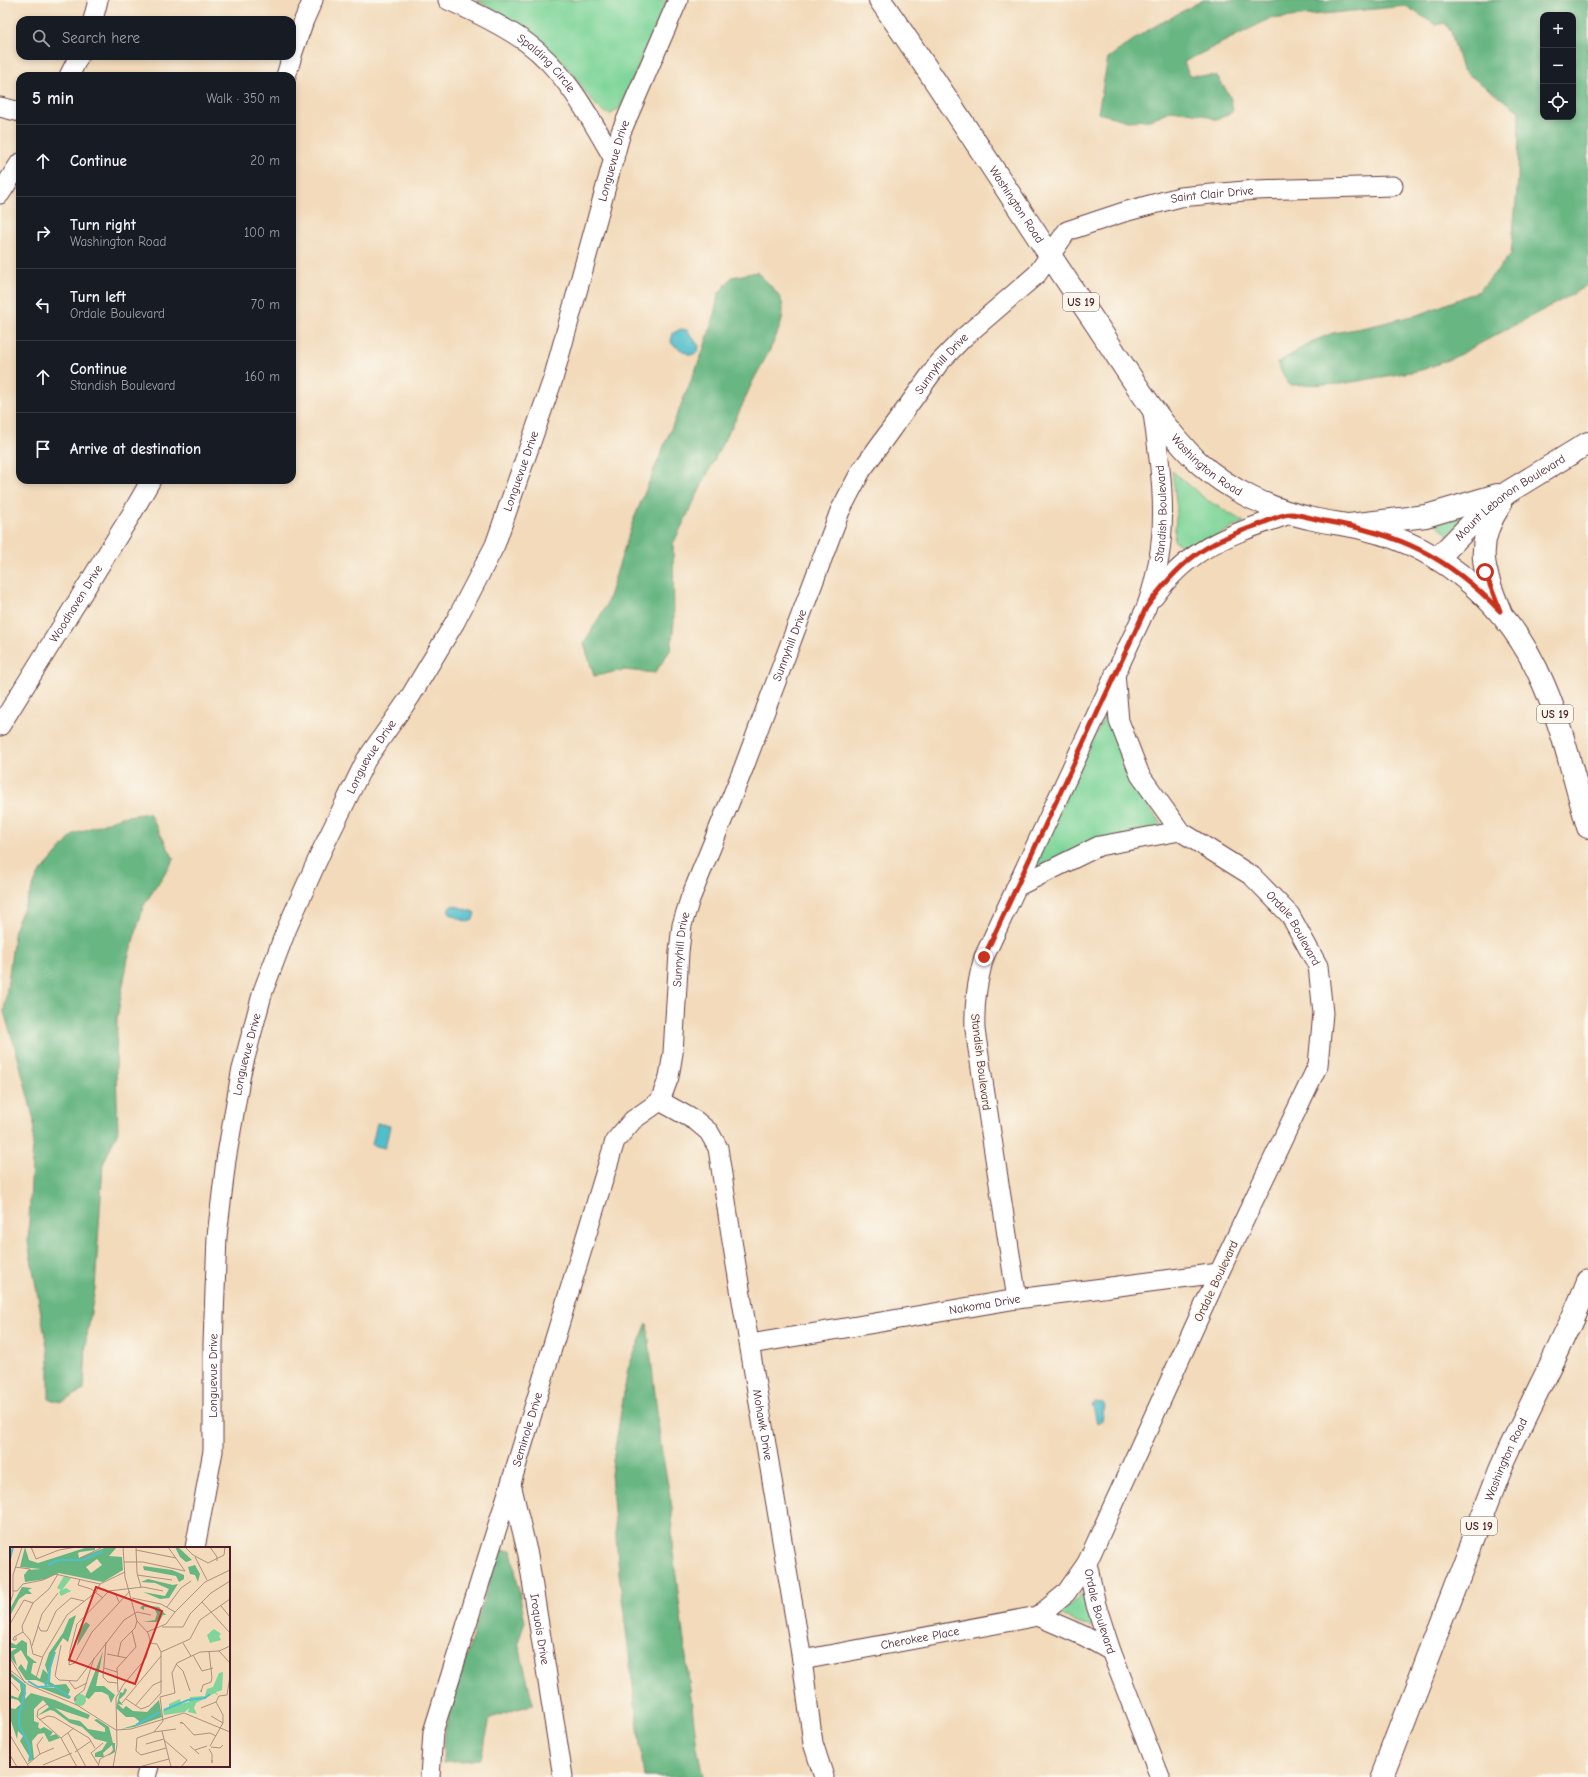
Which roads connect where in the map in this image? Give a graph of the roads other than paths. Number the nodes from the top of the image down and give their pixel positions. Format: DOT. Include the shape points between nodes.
graph roads {
  1 [pos="98,0"];
  2 [pos="314,0"];
  3 [pos="448,0"];
  4 [pos="678,0"];
  5 [pos="880,0"];
  6 [pos="94,16"];
  7 [pos="296,43"];
  8 [pos="76,60"];
  9 [pos="291,60"];
  10 [pos="71,72"];
  11 [pos="287,72"];
  12 [pos="0,107"];
  13 [pos="16,111"];
  14 [pos="614,159"];
  15 [pos="16,169"];
  16 [pos="1393,186"];
  17 [pos="0,194"];
  18 [pos="1049,256"];
  19 [pos="1152,406"];
  20 [pos="1588,443"];
  21 [pos="149,484"];
  22 [pos="1508,492"];
  23 [pos="1290,514"];
  24 [pos="1347,525"];
  25 [pos="1437,559"];
  26 [pos="1146,608"];
  27 [pos="1500,611"];
  28 [pos="1115,673"];
  29 [pos="0,726"];
  30 [pos="1582,783"];
  31 [pos="1588,827"];
  32 [pos="1180,831"];
  33 [pos="1016,887"];
  34 [pos="660,1101"];
  35 [pos="1220,1273"];
  36 [pos="1588,1281"];
  37 [pos="1017,1299"];
  38 [pos="750,1344"];
  39 [pos="511,1483"];
  40 [pos="195,1547"];
  41 [pos="1087,1563"];
  42 [pos="1038,1616"];
  43 [pos="1111,1651"];
  44 [pos="802,1660"];
  45 [pos="148,1767"];
  46 [pos="146,1777"];
  47 [pos="430,1777"];
  48 [pos="563,1777"];
  49 [pos="824,1777"];
  50 [pos="1160,1777"];
  51 [pos="1382,1777"];
  1 -- 6 [label="street"];
  2 -- 7 [label="street"];
  3 -- 14 [label="street, Spalding Circle" via="488,18 527,43 545,59 575,95"];
  4 -- 14 [label="street, Longuevue Drive" via="631,107"];
  5 -- 18 [label="main road, Washington Road / US 19"];
  8 -- 10 [label="street"];
  9 -- 11 [label="street"];
  12 -- 13 [label="street"];
  14 -- 40 [label="street, Longuevue Drive" via="552,379 495,546 455,622 414,691 366,760 287,928 263,991 241,1073 216,1236 213,1451"];
  15 -- 17 [label="street"];
  16 -- 18 [label="street, Saint Clair Drive" via="1255,190 1180,197 1073,228 1064,234"];
  18 -- 19 [label="main road, Washington Road / US 19"];
  18 -- 34 [label="street, Sunnyhill Drive" via="1038,274 963,338 939,363 860,471 840,511 682,925 673,1053 669,1077"];
  19 -- 23 [label="main road, Washington Road / US 19" via="1184,447 1214,474 1251,497"];
  19 -- 26 [label="street, Standish Boulevard" via="1162,480 1164,524 1159,566"];
  20 -- 22 [label="main road, Mount Lebanon Boulevard"];
  21 -- 29 [label="street, Woodhaven Drive"];
  22 -- 24 [label="main road" via="1426,516"];
  22 -- 25 [label="main road, Mount Lebanon Boulevard" via="1478,517"];
  22 -- 27 [label="main road" via="1486,530 1484,544 1485,572"];
  23 -- 24 [label="main road, Washington Road / US 19"];
  23 -- 26 [label="street" via="1232,534 1200,551 1173,573"];
  24 -- 25 [label="main road, Washington Road / US 19" via="1388,535"];
  25 -- 27 [label="main road, Washington Road / US 19" via="1469,581"];
  26 -- 28 [label="street, Standish Boulevard"];
  27 -- 30 [label="main road, Washington Road / US 19" via="1526,648 1543,681"];
  28 -- 32 [label="street, Ordale Boulevard" via="1119,721 1140,775"];
  28 -- 33 [label="street, Standish Boulevard"];
  30 -- 31 [label="main road, Washington Road / US 19"];
  32 -- 33 [label="street" via="1099,846"];
  32 -- 35 [label="street, Ordale Boulevard" via="1252,876 1290,916 1318,966 1323,1013 1318,1065"];
  33 -- 37 [label="street, Standish Boulevard" via="984,957 974,1004 975,1030"];
  34 -- 38 [label="street, Mohawk Drive" via="696,1121 709,1132 718,1148"];
  34 -- 39 [label="street, Seminole Drive" via="633,1120 614,1141"];
  35 -- 37 [label="street, Nakoma Drive"];
  35 -- 41 [label="street, Ordale Boulevard"];
  36 -- 51 [label="main road, Washington Road / US 19" via="1569,1327 1503,1464"];
  37 -- 38 [label="street, Nakoma Drive"];
  38 -- 44 [label="street, Mohawk Drive"];
  39 -- 47 [label="street, Seminole Drive" via="433,1732"];
  39 -- 48 [label="street, Iroquois Drive" via="528,1555"];
  41 -- 42 [label="street, Cherokee Place" via="1066,1593"];
  41 -- 43 [label="street, Ordale Boulevard" via="1096,1604"];
  42 -- 43 [label="street"];
  42 -- 44 [label="street, Cherokee Place"];
  43 -- 50 [label="street, Ordale Boulevard"];
  44 -- 49 [label="street, Mohawk Drive" via="813,1743"];
  45 -- 46 [label="street"];
}
